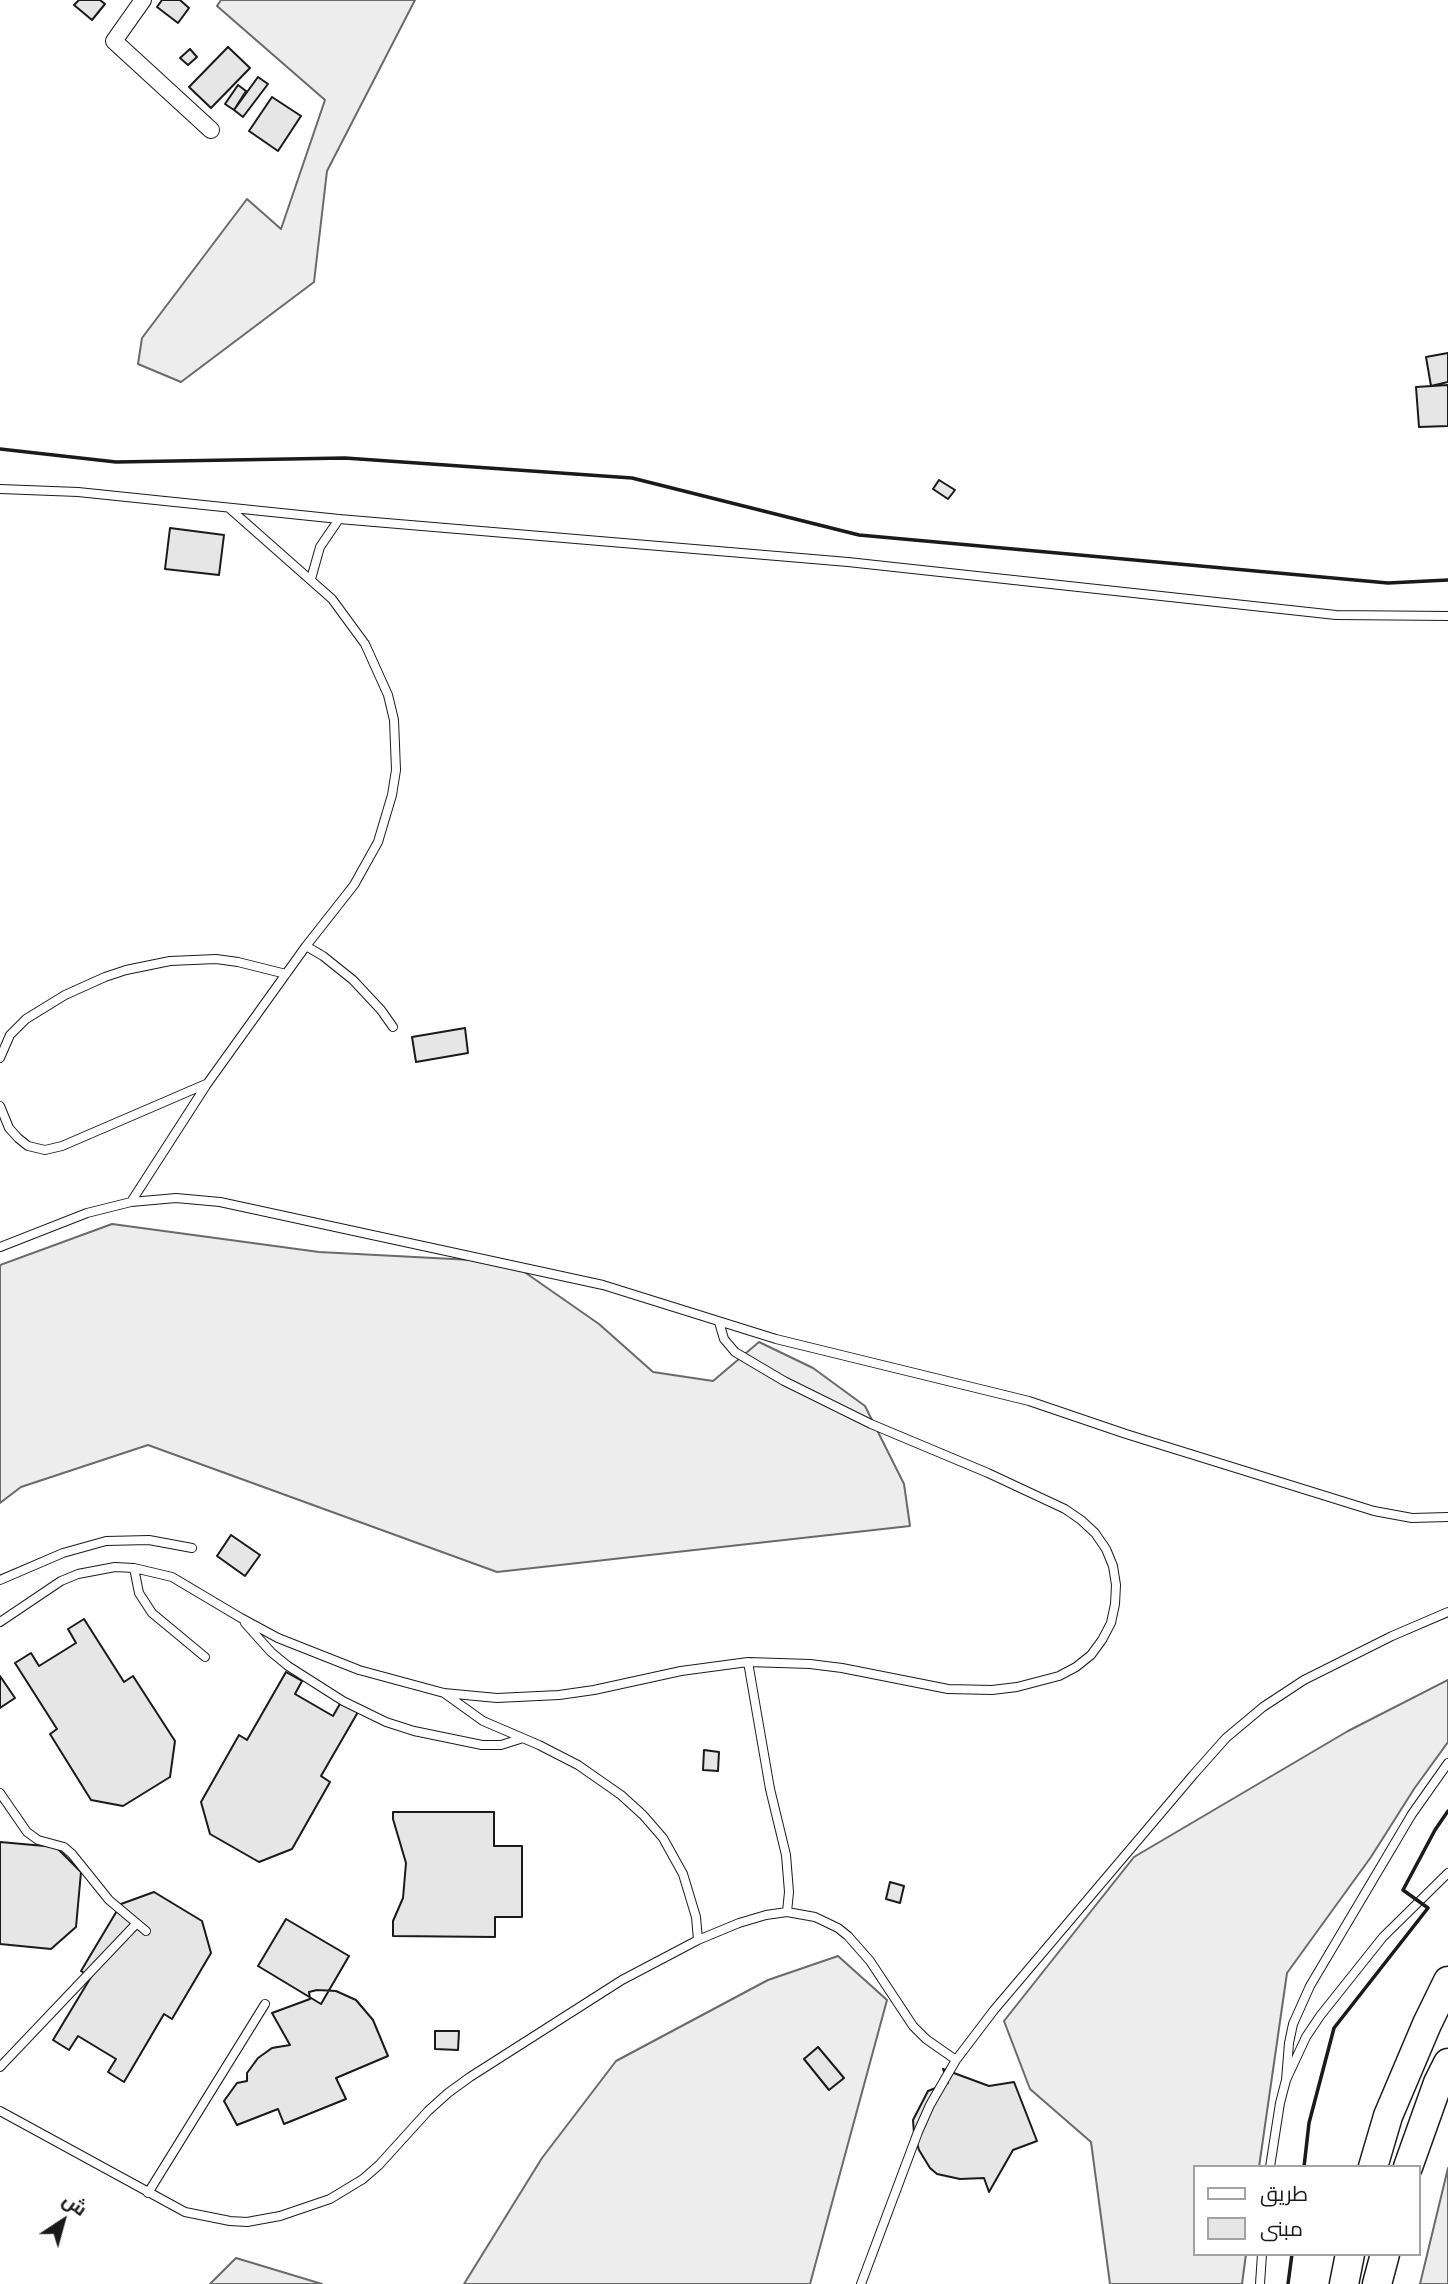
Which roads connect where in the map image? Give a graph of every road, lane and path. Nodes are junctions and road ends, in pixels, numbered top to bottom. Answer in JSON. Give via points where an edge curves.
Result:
{"nodes":[{"id":1,"x":142,"y":0,"type":"edge"},
{"id":2,"x":211,"y":130,"type":"dead end"},
{"id":3,"x":0,"y":489,"type":"edge"},
{"id":4,"x":228,"y":507,"type":"junction"},
{"id":5,"x":339,"y":519,"type":"junction"},
{"id":6,"x":311,"y":579,"type":"junction"},
{"id":7,"x":1448,"y":616,"type":"edge"},
{"id":8,"x":306,"y":946,"type":"junction"},
{"id":9,"x":286,"y":974,"type":"junction"},
{"id":10,"x":393,"y":1027,"type":"dead end"},
{"id":11,"x":0,"y":1058,"type":"edge"},
{"id":12,"x":207,"y":1084,"type":"junction"},
{"id":13,"x":0,"y":1106,"type":"edge"},
{"id":14,"x":131,"y":1202,"type":"junction"},
{"id":15,"x":0,"y":1247,"type":"edge"},
{"id":16,"x":719,"y":1322,"type":"junction"},
{"id":17,"x":1448,"y":1517,"type":"edge"},
{"id":18,"x":192,"y":1548,"type":"dead end"},
{"id":19,"x":134,"y":1567,"type":"junction"},
{"id":20,"x":0,"y":1580,"type":"edge"},
{"id":21,"x":1448,"y":1612,"type":"edge"},
{"id":22,"x":241,"y":1618,"type":"junction"},
{"id":23,"x":0,"y":1622,"type":"edge"},
{"id":24,"x":205,"y":1657,"type":"dead end"},
{"id":25,"x":748,"y":1662,"type":"junction"},
{"id":26,"x":444,"y":1693,"type":"junction"},
{"id":27,"x":520,"y":1739,"type":"junction"},
{"id":28,"x":1448,"y":1763,"type":"edge"},
{"id":29,"x":0,"y":1793,"type":"edge"},
{"id":30,"x":1448,"y":1873,"type":"edge"},
{"id":31,"x":787,"y":1912,"type":"junction"},
{"id":32,"x":136,"y":1924,"type":"junction"},
{"id":33,"x":146,"y":1931,"type":"dead end"},
{"id":34,"x":698,"y":1940,"type":"junction"},
{"id":35,"x":1448,"y":1981,"type":"edge"},
{"id":36,"x":265,"y":2004,"type":"dead end"},
{"id":37,"x":956,"y":2060,"type":"junction"},
{"id":38,"x":1448,"y":2063,"type":"edge"},
{"id":39,"x":0,"y":2067,"type":"edge"},
{"id":40,"x":1286,"y":2080,"type":"junction"},
{"id":41,"x":0,"y":2111,"type":"edge"},
{"id":42,"x":1270,"y":2165,"type":"edge"},
{"id":43,"x":1374,"y":2165,"type":"edge"},
{"id":44,"x":1409,"y":2165,"type":"edge"},
{"id":45,"x":148,"y":2193,"type":"junction"},
{"id":46,"x":1262,"y":2256,"type":"edge"},
{"id":47,"x":1350,"y":2256,"type":"edge"},
{"id":48,"x":1384,"y":2256,"type":"edge"},
{"id":49,"x":861,"y":2284,"type":"edge"},
{"id":50,"x":1259,"y":2284,"type":"edge"},
{"id":51,"x":1344,"y":2284,"type":"edge"},
{"id":52,"x":1377,"y":2284,"type":"edge"}],
"edges":[{"from":1,"to":2,"type":"street","via":[[114,41]]},
{"from":3,"to":4,"type":"lane"},
{"from":4,"to":5,"type":"lane"},
{"from":4,"to":6,"type":"lane"},
{"from":5,"to":6,"type":"lane","via":[[320,547]]},
{"from":5,"to":7,"type":"lane","via":[[848,562],[1336,615]]},
{"from":6,"to":8,"type":"lane","via":[[331,598],[369,652],[388,695],[396,745],[393,795],[379,842],[355,885]]},
{"from":8,"to":9,"type":"lane"},
{"from":8,"to":10,"type":"lane","via":[[353,979]]},
{"from":9,"to":11,"type":"lane","via":[[216,959],[170,961],[126,970],[75,990],[26,1019],[10,1035]]},
{"from":9,"to":12,"type":"lane"},
{"from":12,"to":13,"type":"lane","via":[[45,1150],[18,1138]]},
{"from":12,"to":14,"type":"lane"},
{"from":14,"to":15,"type":"lane","via":[[87,1213]]},
{"from":14,"to":16,"type":"lane","via":[[176,1198],[220,1202],[563,1275]]},
{"from":16,"to":17,"type":"lane","via":[[1029,1401],[1392,1516]]},
{"from":16,"to":25,"type":"lane","via":[[724,1339],[735,1352],[784,1381],[1065,1509],[1095,1533],[1106,1549],[1116,1585],[1111,1623],[1091,1655],[1059,1675],[1017,1687],[948,1689],[842,1668]]},
{"from":18,"to":20,"type":"lane","via":[[149,1540],[106,1541],[63,1553]]},
{"from":19,"to":22,"type":"lane","via":[[172,1577]]},
{"from":19,"to":23,"type":"lane","via":[[78,1574]]},
{"from":19,"to":24,"type":"lane","via":[[139,1593],[152,1613]]},
{"from":21,"to":37,"type":"lane","via":[[1304,1680],[1226,1738]]},
{"from":22,"to":26,"type":"lane","via":[[359,1670]]},
{"from":22,"to":27,"type":"lane","via":[[288,1666],[386,1722],[482,1745]]},
{"from":25,"to":26,"type":"lane","via":[[559,1695],[497,1698]]},
{"from":25,"to":31,"type":"lane","via":[[786,1855]]},
{"from":26,"to":27,"type":"lane","via":[[483,1721]]},
{"from":27,"to":34,"type":"lane","via":[[587,1771],[650,1823],[683,1874]]},
{"from":28,"to":40,"type":"lane","via":[[1412,1814],[1310,1986],[1293,2024]]},
{"from":29,"to":32,"type":"lane","via":[[27,1832],[72,1854],[109,1900]]},
{"from":30,"to":40,"type":"lane","via":[[1359,1966],[1320,2016]]},
{"from":31,"to":34,"type":"lane","via":[[739,1923]]},
{"from":31,"to":37,"type":"lane","via":[[815,1917],[848,1936],[913,2026]]},
{"from":32,"to":33,"type":"lane"},
{"from":32,"to":39,"type":"lane"},
{"from":34,"to":45,"type":"lane","via":[[622,1980],[470,2077],[428,2111],[363,2179],[330,2199],[247,2222],[185,2212]]},
{"from":35,"to":43,"type":"highway","via":[[1388,2116]]},
{"from":36,"to":45,"type":"lane"},
{"from":37,"to":49,"type":"lane","via":[[918,2132]]},
{"from":38,"to":44,"type":"highway"},
{"from":40,"to":42,"type":"lane"},
{"from":41,"to":45,"type":"lane"},
{"from":46,"to":50,"type":"lane"},
{"from":47,"to":51,"type":"highway"},
{"from":48,"to":52,"type":"highway"}]}
